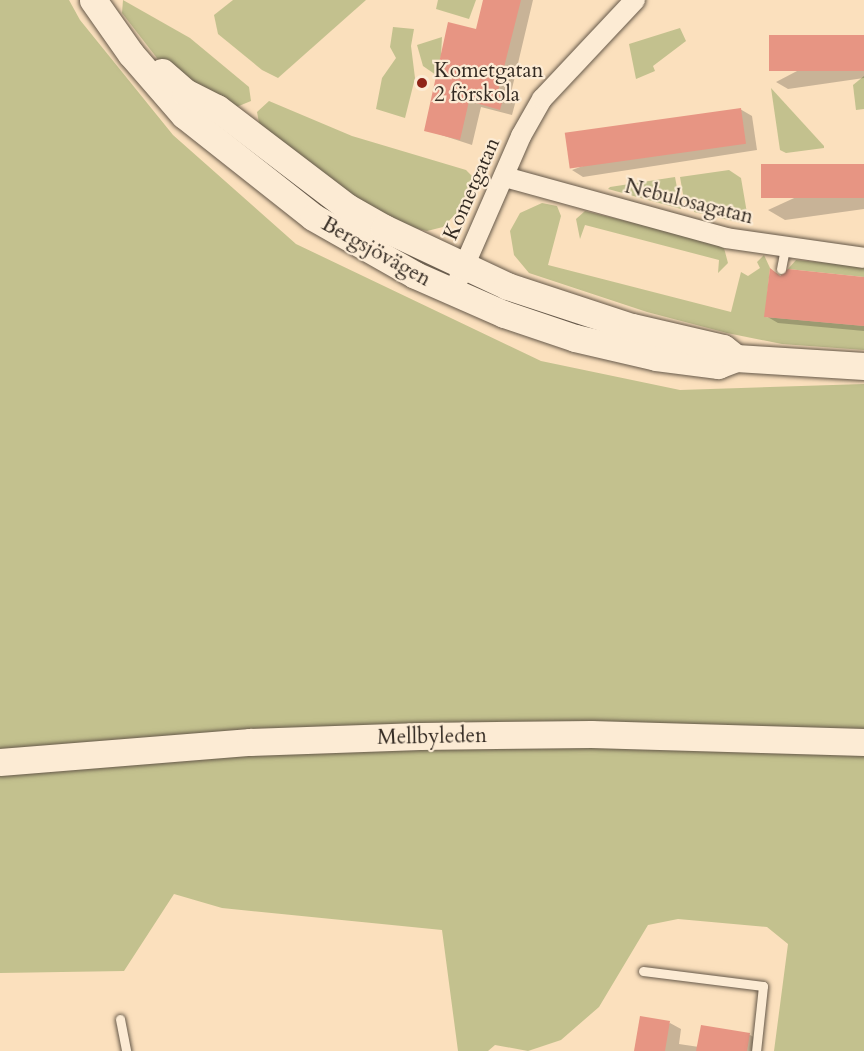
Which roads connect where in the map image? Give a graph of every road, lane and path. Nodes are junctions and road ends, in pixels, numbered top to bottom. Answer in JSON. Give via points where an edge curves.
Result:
{"nodes":[{"id":1,"x":634,"y":0,"type":"edge"},
{"id":2,"x":99,"y":1,"type":"edge"},
{"id":3,"x":505,"y":177,"type":"junction"},
{"id":4,"x":785,"y":248,"type":"junction"},
{"id":5,"x":864,"y":258,"type":"edge"},
{"id":6,"x":464,"y":265,"type":"junction"},
{"id":7,"x":782,"y":269,"type":"dead end"},
{"id":8,"x":454,"y":293,"type":"junction"},
{"id":9,"x":736,"y":358,"type":"junction"},
{"id":10,"x":864,"y":366,"type":"edge"},
{"id":11,"x":864,"y":742,"type":"edge"},
{"id":12,"x":0,"y":762,"type":"edge"},
{"id":13,"x":643,"y":970,"type":"dead end"},
{"id":14,"x":120,"y":1019,"type":"dead end"},
{"id":15,"x":126,"y":1051,"type":"edge"},
{"id":16,"x":756,"y":1051,"type":"edge"}],
"edges":[{"from":1,"to":3,"type":"street","name":"Kometgatan","via":[[542,99]]},
{"from":2,"to":6,"type":"street","name":"Bergsjövägen","via":[[169,81],[217,108],[347,207]]},
{"from":2,"to":8,"type":"street","name":"Bergsjövägen","via":[[169,100],[268,184],[363,248]]},
{"from":3,"to":4,"type":"street","name":"Nebulosagatan","via":[[726,238]]},
{"from":3,"to":6,"type":"street","name":"Kometgatan"},
{"from":4,"to":5,"type":"street","name":"Nebulosagatan"},
{"from":4,"to":7,"type":"lane"},
{"from":6,"to":8,"type":"street","name":"Kometgatan"},
{"from":6,"to":9,"type":"street","name":"Bergsjövägen","via":[[549,301],[632,327],[723,348]]},
{"from":8,"to":9,"type":"street","name":"Bergsjövägen","via":[[575,338],[656,357],[718,365]]},
{"from":9,"to":10,"type":"street","name":"Bergsjövägen"},
{"from":11,"to":12,"type":"street","name":"Mellbyleden","via":[[591,734],[420,736],[250,742]]},
{"from":13,"to":16,"type":"lane","via":[[763,986]]},
{"from":14,"to":15,"type":"lane"}]}
